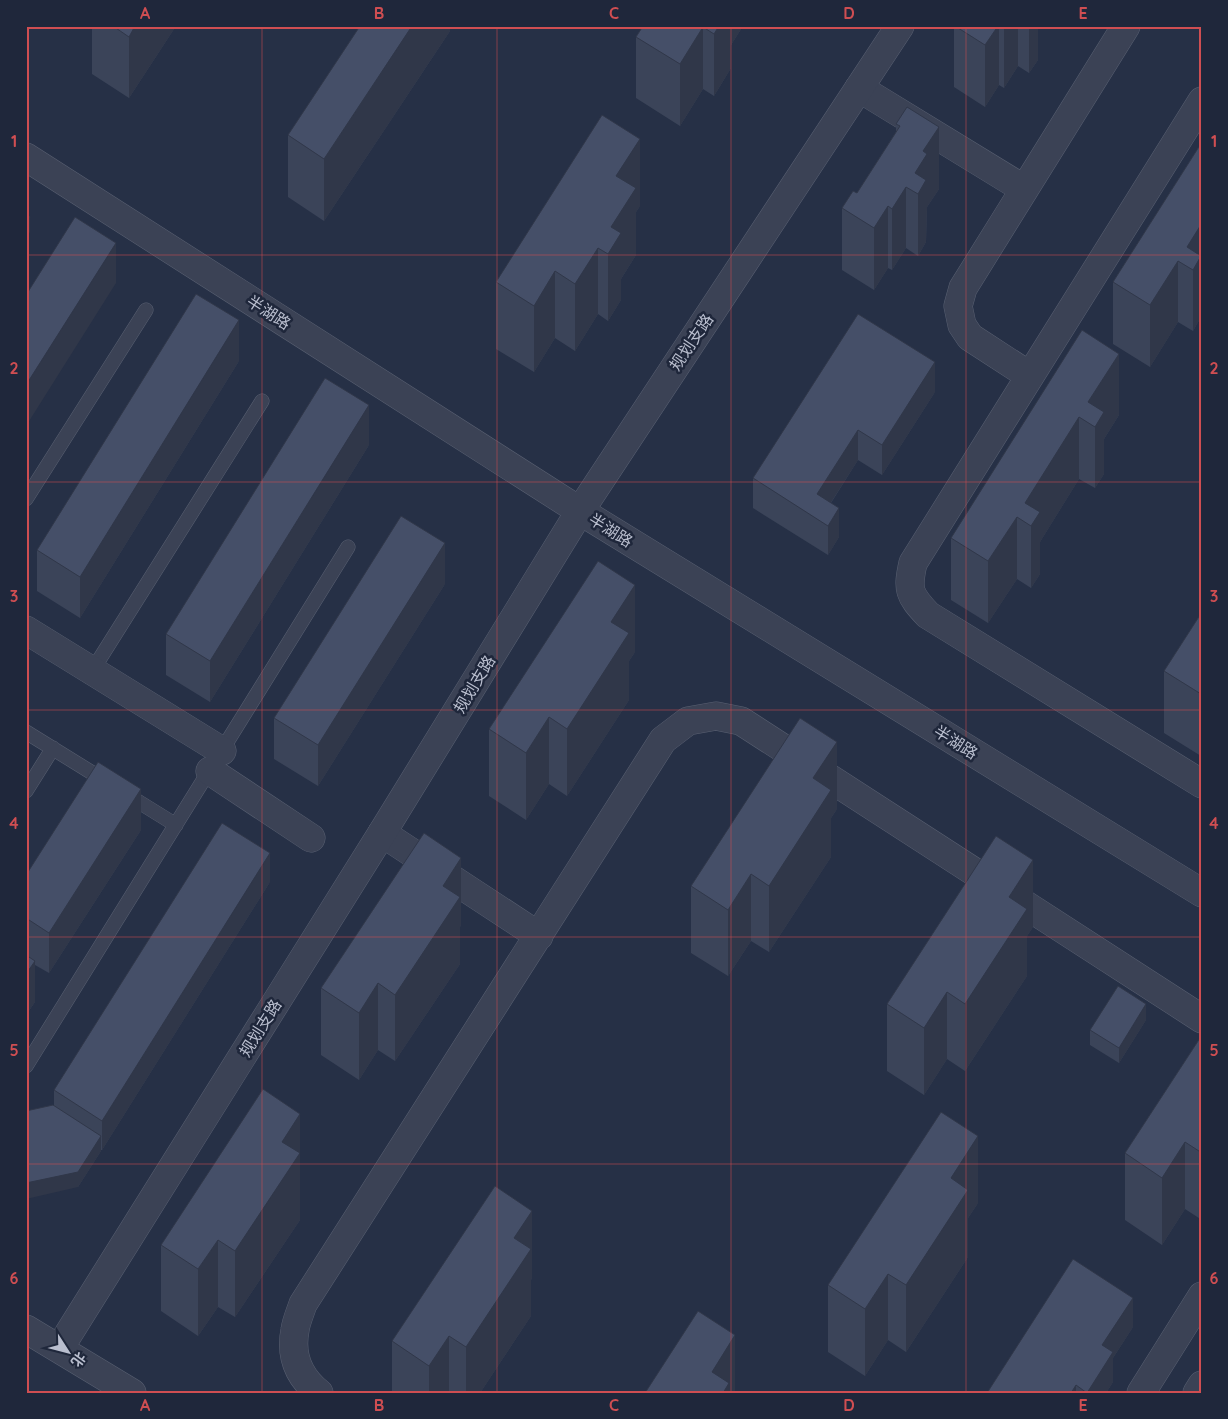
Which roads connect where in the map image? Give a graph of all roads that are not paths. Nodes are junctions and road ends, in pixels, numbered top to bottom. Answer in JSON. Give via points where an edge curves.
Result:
{"nodes":[{"id":1,"x":900,"y":26,"type":"edge"},
{"id":2,"x":1126,"y":26,"type":"edge"},
{"id":3,"x":859,"y":88,"type":"junction"},
{"id":4,"x":1202,"y":101,"type":"edge"},
{"id":5,"x":26,"y":157,"type":"edge"},
{"id":6,"x":1024,"y":189,"type":"junction"},
{"id":7,"x":146,"y":310,"type":"dead end"},
{"id":8,"x":1030,"y":376,"type":"junction"},
{"id":9,"x":262,"y":401,"type":"dead end"},
{"id":10,"x":26,"y":498,"type":"edge"},
{"id":11,"x":580,"y":511,"type":"junction"},
{"id":12,"x":348,"y":547,"type":"dead end"},
{"id":13,"x":26,"y":630,"type":"edge"},
{"id":14,"x":92,"y":671,"type":"junction"},
{"id":15,"x":26,"y":732,"type":"edge"},
{"id":16,"x":52,"y":748,"type":"junction"},
{"id":17,"x":216,"y":761,"type":"junction"},
{"id":18,"x":1202,"y":784,"type":"edge"},
{"id":19,"x":26,"y":791,"type":"edge"},
{"id":20,"x":176,"y":825,"type":"junction"},
{"id":21,"x":382,"y":833,"type":"junction"},
{"id":22,"x":311,"y":838,"type":"dead end"},
{"id":23,"x":1202,"y":893,"type":"edge"},
{"id":24,"x":539,"y":936,"type":"junction"},
{"id":25,"x":1202,"y":1019,"type":"edge"},
{"id":26,"x":26,"y":1066,"type":"edge"},
{"id":27,"x":1202,"y":1296,"type":"edge"},
{"id":28,"x":26,"y":1329,"type":"edge"},
{"id":29,"x":59,"y":1349,"type":"junction"},
{"id":30,"x":1202,"y":1385,"type":"edge"},
{"id":31,"x":132,"y":1393,"type":"edge"},
{"id":32,"x":319,"y":1393,"type":"edge"},
{"id":33,"x":1141,"y":1393,"type":"edge"},
{"id":34,"x":1197,"y":1393,"type":"edge"}],
"edges":[{"from":1,"to":3,"type":"street","name":"规划支路"},
{"from":2,"to":6,"type":"street"},
{"from":3,"to":6,"type":"street"},
{"from":3,"to":11,"type":"street","name":"规划支路"},
{"from":4,"to":8,"type":"street"},
{"from":5,"to":11,"type":"street","name":"半湖路"},
{"from":6,"to":8,"type":"street","via":[[963,288],[958,306],[962,324],[970,337]]},
{"from":7,"to":10,"type":"lane"},
{"from":8,"to":18,"type":"street","via":[[913,563],[909,583],[915,601],[928,614]]},
{"from":9,"to":14,"type":"lane"},
{"from":11,"to":21,"type":"street","name":"规划支路"},
{"from":11,"to":23,"type":"street","name":"半湖路"},
{"from":12,"to":17,"type":"lane"},
{"from":13,"to":14,"type":"street"},
{"from":14,"to":17,"type":"street"},
{"from":15,"to":16,"type":"lane"},
{"from":16,"to":19,"type":"lane"},
{"from":16,"to":20,"type":"lane"},
{"from":17,"to":20,"type":"lane"},
{"from":17,"to":22,"type":"street"},
{"from":20,"to":26,"type":"lane"},
{"from":21,"to":24,"type":"street"},
{"from":21,"to":29,"type":"street","name":"规划支路"},
{"from":24,"to":25,"type":"street","via":[[663,740],[688,721],[716,716],[741,721]]},
{"from":24,"to":32,"type":"street","via":[[303,1304],[294,1331],[294,1353],[301,1374]]},
{"from":27,"to":33,"type":"street"},
{"from":28,"to":29,"type":"street"},
{"from":29,"to":31,"type":"street"},
{"from":30,"to":34,"type":"street"}]}
